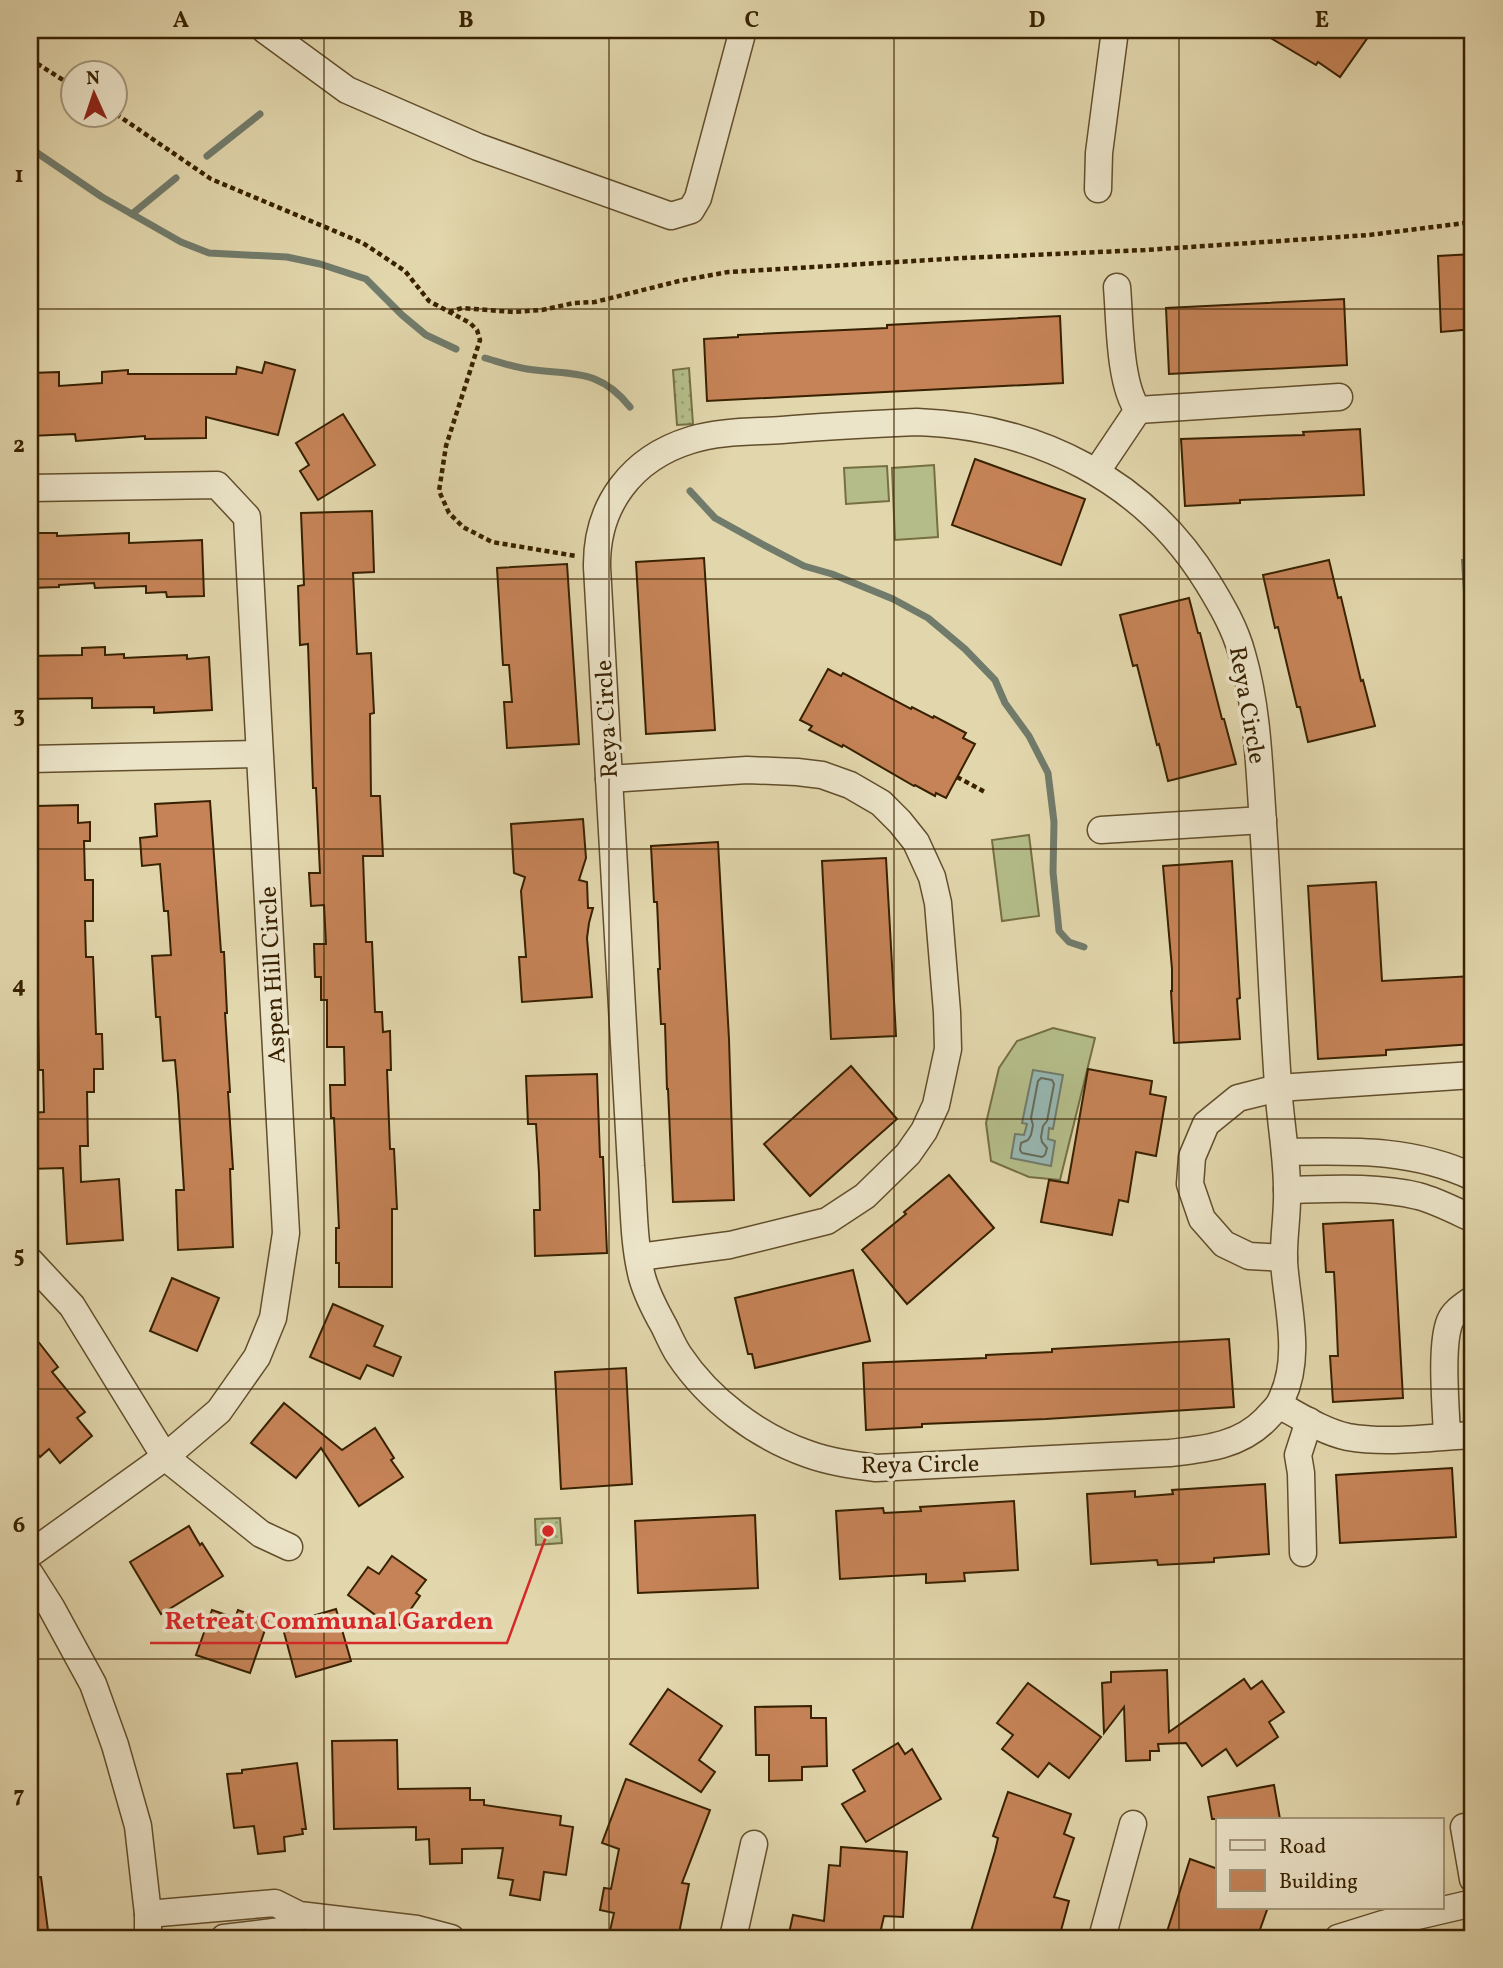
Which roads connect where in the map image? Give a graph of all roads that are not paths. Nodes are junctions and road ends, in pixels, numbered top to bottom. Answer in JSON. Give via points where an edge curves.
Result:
{"nodes":[{"id":1,"x":743,"y":30,"type":"edge"},
{"id":2,"x":1115,"y":30,"type":"edge"},
{"id":3,"x":271,"y":31,"type":"edge"},
{"id":4,"x":1097,"y":190,"type":"dead end"},
{"id":5,"x":1117,"y":288,"type":"dead end"},
{"id":6,"x":1339,"y":397,"type":"dead end"},
{"id":7,"x":1138,"y":410,"type":"junction"},
{"id":8,"x":1097,"y":471,"type":"junction"},
{"id":9,"x":30,"y":488,"type":"edge"},
{"id":10,"x":259,"y":754,"type":"junction"},
{"id":11,"x":30,"y":759,"type":"edge"},
{"id":12,"x":609,"y":779,"type":"junction"},
{"id":13,"x":1263,"y":820,"type":"junction"},
{"id":14,"x":1101,"y":830,"type":"dead end"},
{"id":15,"x":1473,"y":1075,"type":"edge"},
{"id":16,"x":1278,"y":1088,"type":"junction"},
{"id":17,"x":1284,"y":1153,"type":"junction"},
{"id":18,"x":1473,"y":1177,"type":"edge"},
{"id":19,"x":1287,"y":1190,"type":"junction"},
{"id":20,"x":1473,"y":1219,"type":"edge"},
{"id":21,"x":639,"y":1257,"type":"junction"},
{"id":22,"x":1284,"y":1258,"type":"junction"},
{"id":23,"x":30,"y":1261,"type":"edge"},
{"id":24,"x":1473,"y":1299,"type":"edge"},
{"id":25,"x":1279,"y":1405,"type":"junction"},
{"id":26,"x":1309,"y":1421,"type":"junction"},
{"id":27,"x":1473,"y":1435,"type":"edge"},
{"id":28,"x":1447,"y":1436,"type":"junction"},
{"id":29,"x":165,"y":1457,"type":"junction"},
{"id":30,"x":289,"y":1547,"type":"dead end"},
{"id":31,"x":30,"y":1553,"type":"edge"},
{"id":32,"x":1303,"y":1553,"type":"dead end"},
{"id":33,"x":30,"y":1574,"type":"edge"},
{"id":34,"x":1133,"y":1824,"type":"dead end"},
{"id":35,"x":1464,"y":1827,"type":"dead end"},
{"id":36,"x":754,"y":1843,"type":"dead end"},
{"id":37,"x":1473,"y":1878,"type":"edge"},
{"id":38,"x":1473,"y":1903,"type":"edge"},
{"id":39,"x":299,"y":1915,"type":"junction"},
{"id":40,"x":148,"y":1926,"type":"edge"},
{"id":41,"x":375,"y":1931,"type":"edge"},
{"id":42,"x":224,"y":1938,"type":"edge"},
{"id":43,"x":452,"y":1938,"type":"edge"},
{"id":44,"x":733,"y":1938,"type":"edge"},
{"id":45,"x":1102,"y":1938,"type":"edge"},
{"id":46,"x":1338,"y":1938,"type":"edge"}],
"edges":[{"from":1,"to":3,"type":"street","via":[[698,198],[691,210],[671,216],[478,147],[347,90]]},
{"from":2,"to":4,"type":"street"},
{"from":5,"to":7,"type":"street","via":[[1126,383]]},
{"from":6,"to":7,"type":"street"},
{"from":7,"to":8,"type":"street"},
{"from":8,"to":12,"type":"street","name":"Reya Circle","via":[[1043,446],[952,423],[825,426],[693,439],[650,458],[626,479],[609,509],[596,555]]},
{"from":8,"to":13,"type":"street","name":"Reya Circle","via":[[1172,533],[1229,618],[1242,653],[1257,726]]},
{"from":9,"to":10,"type":"street","name":"Aspen Hill Circle","via":[[217,485],[247,517]]},
{"from":10,"to":11,"type":"street"},
{"from":10,"to":29,"type":"street","name":"Aspen Hill Circle","via":[[286,1233],[273,1318],[257,1357],[219,1411]]},
{"from":12,"to":21,"type":"street","name":"Reya Circle"},
{"from":12,"to":21,"type":"street","via":[[747,770],[797,772],[850,785],[881,803],[916,842],[932,877],[947,1012],[948,1049],[936,1105],[908,1154],[865,1196],[827,1221],[730,1245]]},
{"from":13,"to":14,"type":"street"},
{"from":13,"to":16,"type":"street","name":"Reya Circle"},
{"from":15,"to":16,"type":"street"},
{"from":16,"to":17,"type":"street","name":"Reya Circle"},
{"from":16,"to":22,"type":"street","via":[[1238,1098],[1206,1124],[1192,1157],[1190,1184],[1202,1219],[1224,1244],[1250,1256]]},
{"from":17,"to":18,"type":"street","via":[[1386,1153],[1430,1160]]},
{"from":17,"to":19,"type":"street","name":"Reya Circle"},
{"from":19,"to":20,"type":"street","via":[[1388,1191],[1420,1197]]},
{"from":19,"to":22,"type":"street","name":"Reya Circle"},
{"from":21,"to":25,"type":"street","name":"Reya Circle","via":[[654,1308],[678,1353],[706,1388],[743,1420],[779,1440],[849,1465],[876,1468],[1027,1461],[1214,1448],[1239,1439]]},
{"from":22,"to":25,"type":"street","name":"Reya Circle","via":[[1292,1338],[1289,1381]]},
{"from":23,"to":29,"type":"street","via":[[72,1306]]},
{"from":24,"to":28,"type":"street","via":[[1450,1319],[1445,1339]]},
{"from":25,"to":26,"type":"street"},
{"from":26,"to":28,"type":"street","via":[[1347,1436]]},
{"from":26,"to":32,"type":"street","via":[[1298,1455]]},
{"from":27,"to":28,"type":"street"},
{"from":29,"to":30,"type":"street","via":[[261,1534]]},
{"from":29,"to":31,"type":"street","name":"Aspen Hill Circle"},
{"from":33,"to":40,"type":"street","via":[[93,1684],[115,1745],[138,1826]]},
{"from":34,"to":45,"type":"street"},
{"from":35,"to":37,"type":"street"},
{"from":36,"to":44,"type":"street"},
{"from":38,"to":46,"type":"street"},
{"from":39,"to":40,"type":"street","via":[[275,1903]]},
{"from":39,"to":41,"type":"street"},
{"from":39,"to":42,"type":"street","via":[[281,1931]]},
{"from":41,"to":43,"type":"street","via":[[417,1929]]}]}
